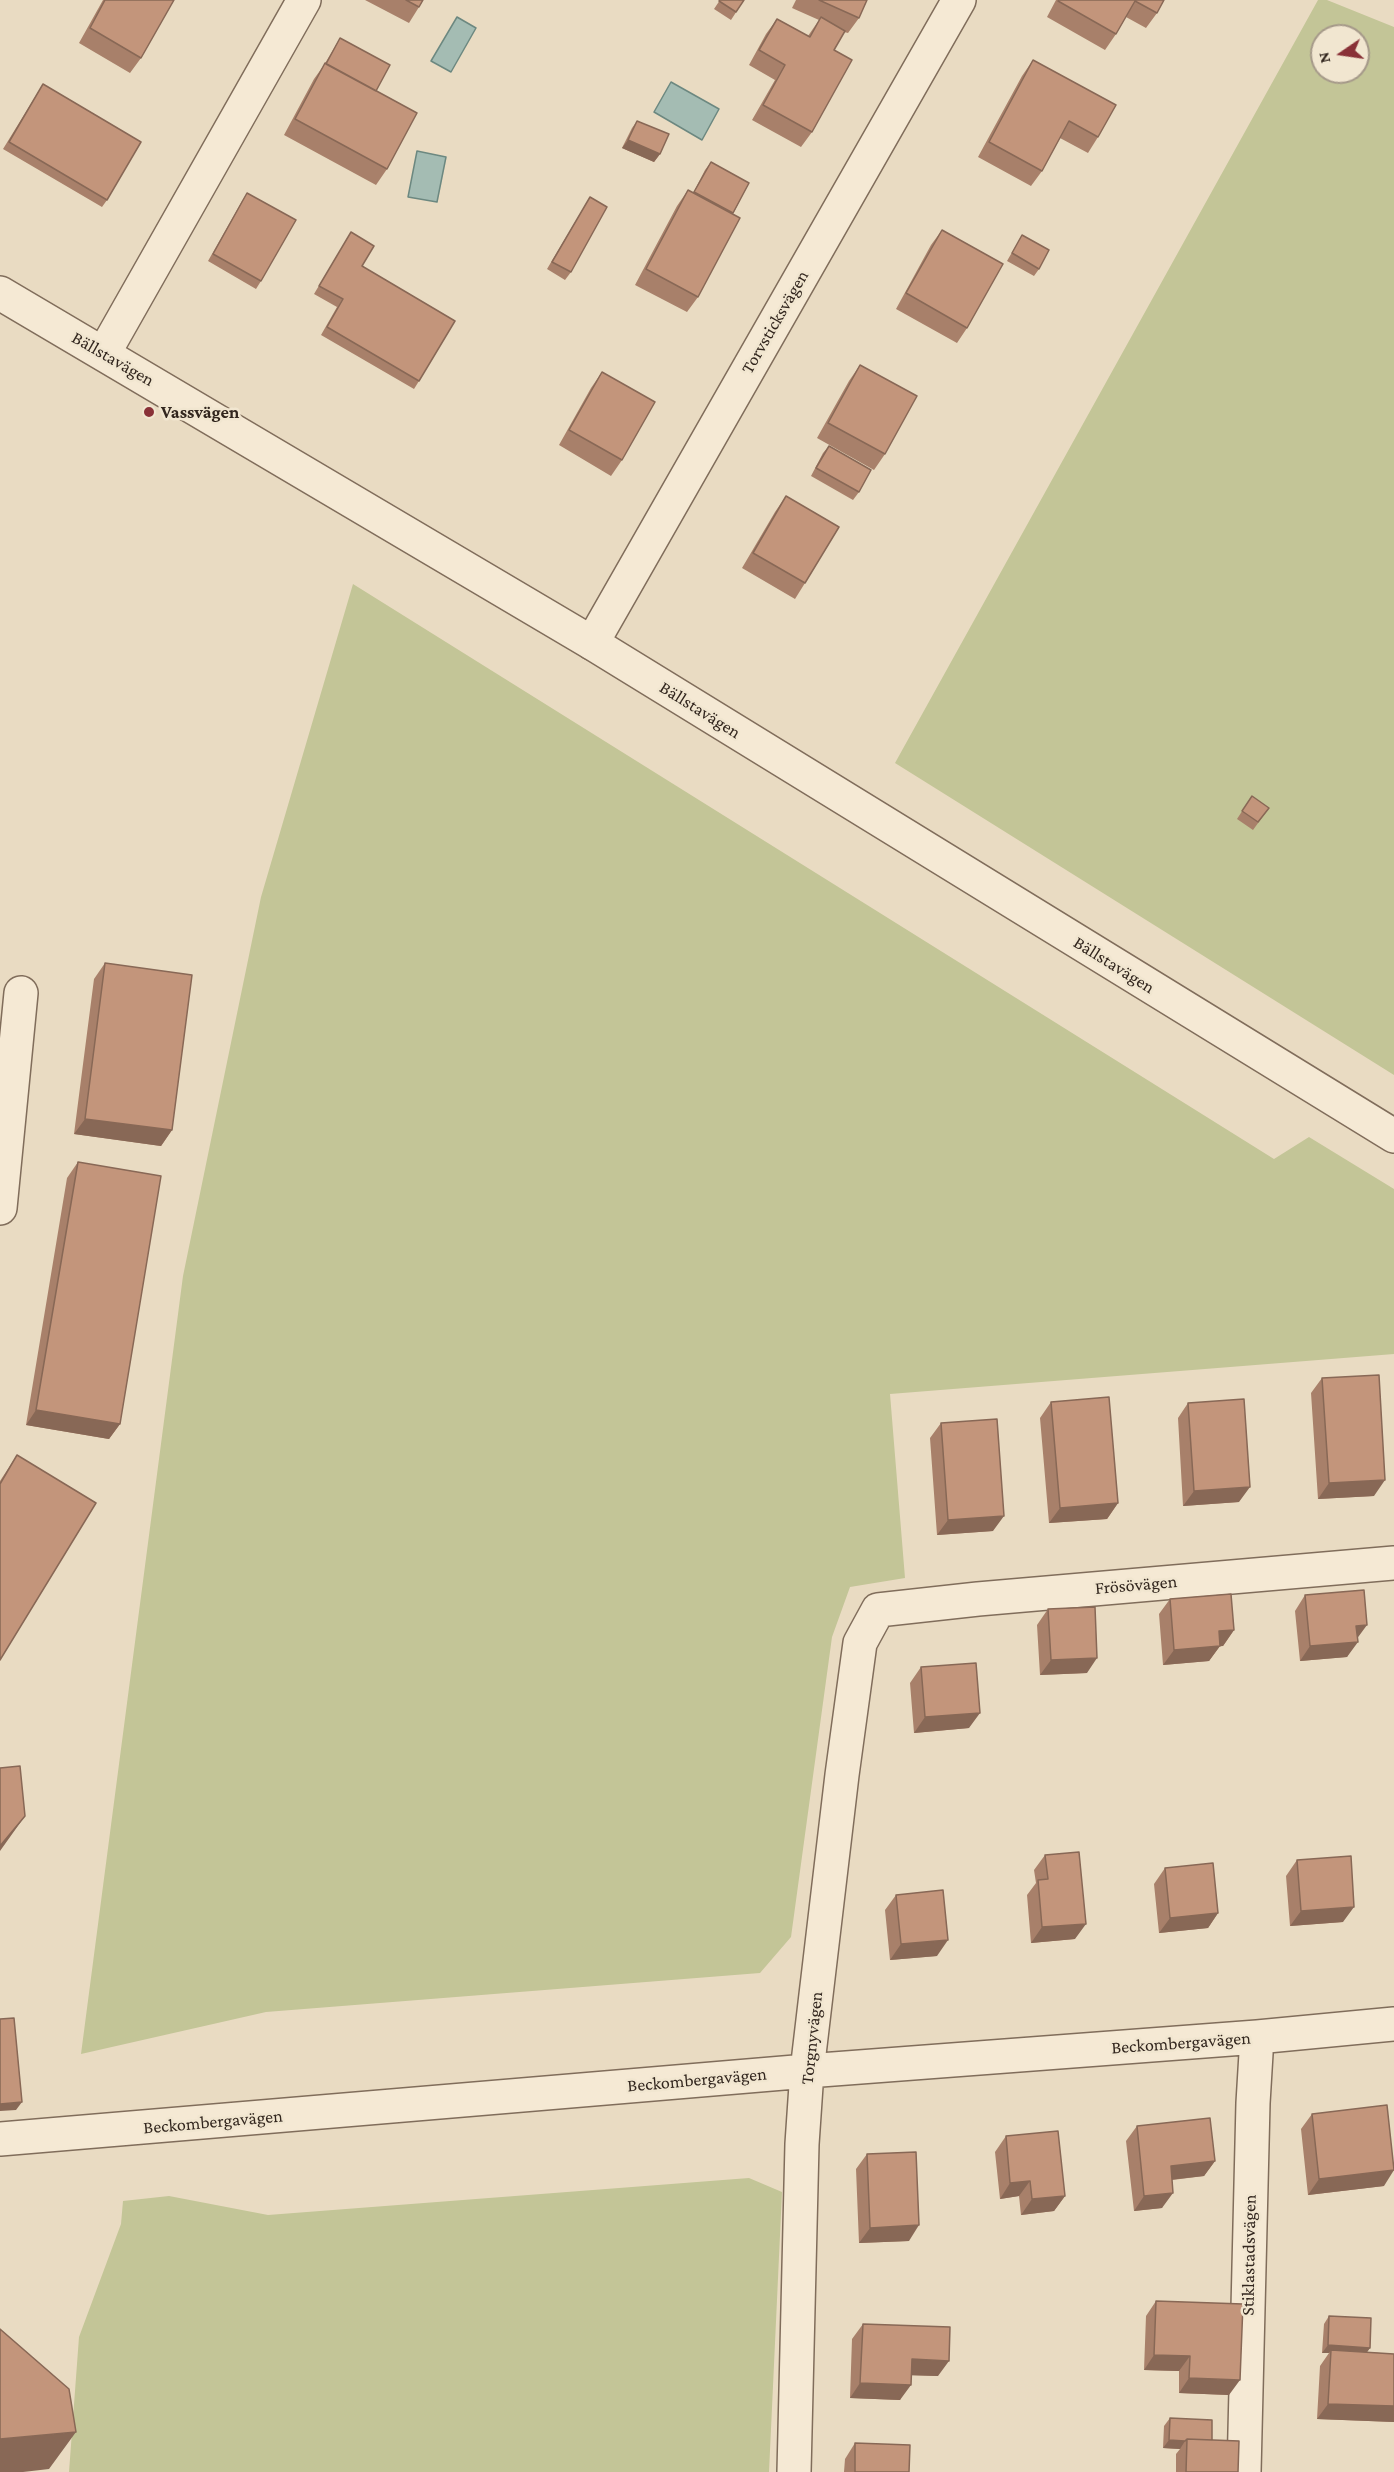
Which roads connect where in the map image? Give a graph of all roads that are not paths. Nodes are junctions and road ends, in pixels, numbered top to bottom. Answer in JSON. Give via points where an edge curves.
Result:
{"nodes":[{"id":1,"x":304,"y":0,"type":"edge"},
{"id":2,"x":959,"y":0,"type":"edge"},
{"id":3,"x":0,"y":293,"type":"edge"},
{"id":4,"x":104,"y":353,"type":"junction"},
{"id":5,"x":592,"y":643,"type":"junction"},
{"id":6,"x":21,"y":993,"type":"dead end"},
{"id":7,"x":1394,"y":1136,"type":"edge"},
{"id":8,"x":0,"y":1208,"type":"edge"},
{"id":9,"x":1394,"y":1563,"type":"edge"},
{"id":10,"x":878,"y":1610,"type":"joint"},
{"id":11,"x":1394,"y":2024,"type":"edge"},
{"id":12,"x":1257,"y":2037,"type":"junction"},
{"id":13,"x":807,"y":2071,"type":"junction"},
{"id":14,"x":0,"y":2139,"type":"edge"},
{"id":15,"x":794,"y":2472,"type":"edge"},
{"id":16,"x":1244,"y":2472,"type":"edge"}],
"edges":[{"from":1,"to":4,"type":"street"},
{"from":2,"to":5,"type":"street","name":"Torvsticksvägen"},
{"from":3,"to":4,"type":"street","name":"Bällstavägen"},
{"from":4,"to":5,"type":"street","name":"Bällstavägen"},
{"from":5,"to":7,"type":"street","name":"Bällstavägen"},
{"from":6,"to":8,"type":"street"},
{"from":9,"to":10,"type":"street","name":"Frösövägen"},
{"from":10,"to":13,"type":"street","name":"Torgnyvägen","via":[[860,1643]]},
{"from":11,"to":12,"type":"street","name":"Beckombergavägen"},
{"from":12,"to":13,"type":"street","name":"Beckombergavägen"},
{"from":12,"to":16,"type":"street","name":"Stiklastadsvägen"},
{"from":13,"to":14,"type":"street","name":"Beckombergavägen"},
{"from":13,"to":15,"type":"street","name":"Torgnyvägen"}]}
